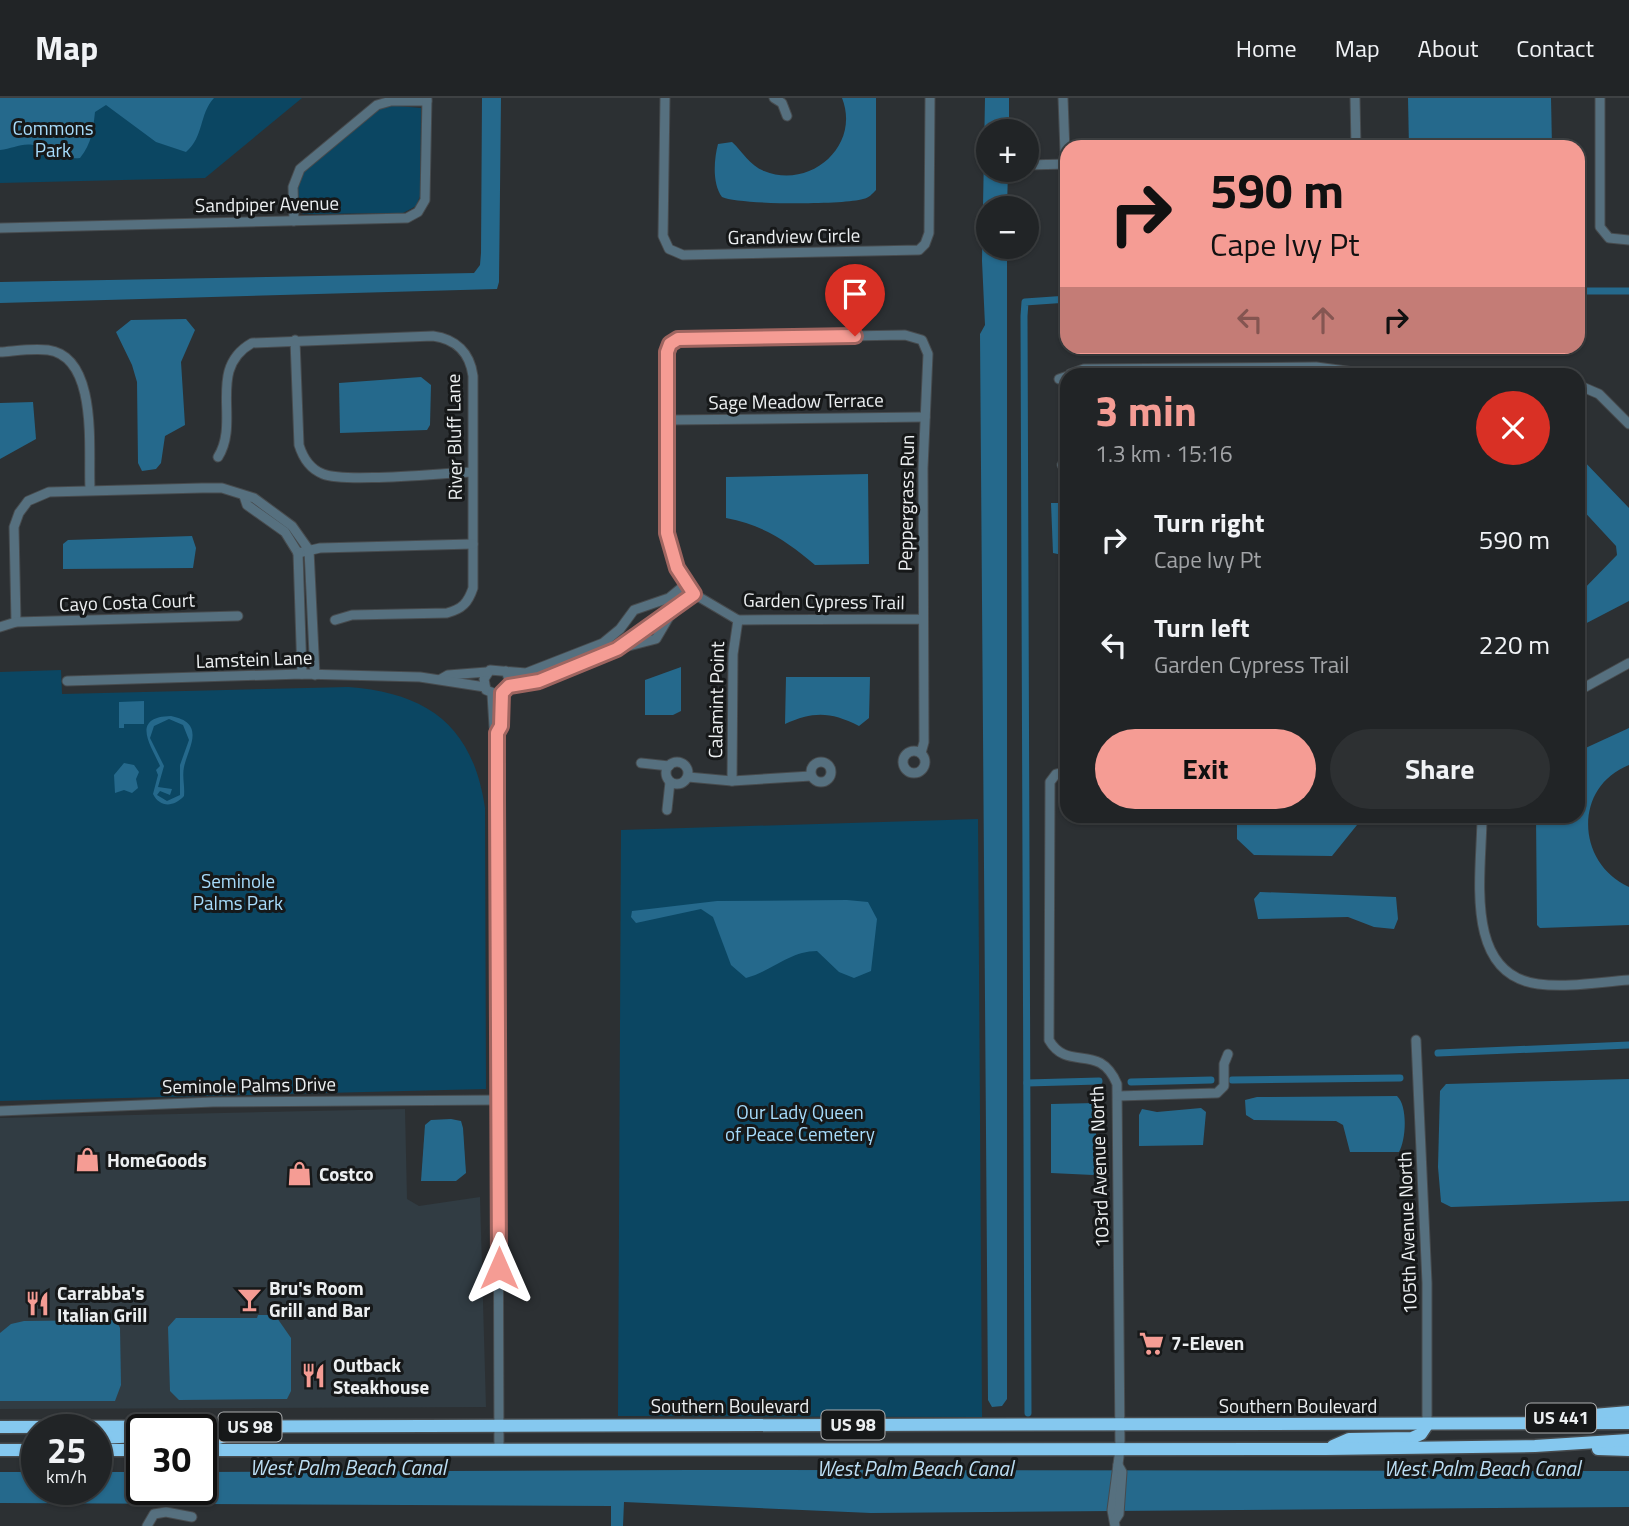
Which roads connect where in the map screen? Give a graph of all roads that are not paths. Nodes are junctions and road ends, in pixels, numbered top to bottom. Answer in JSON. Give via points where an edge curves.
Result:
{"nodes":[{"id":1,"x":665,"y":98,"type":"edge"},
{"id":2,"x":774,"y":98,"type":"edge"},
{"id":3,"x":930,"y":98,"type":"edge"},
{"id":4,"x":1063,"y":98,"type":"edge"},
{"id":5,"x":1355,"y":98,"type":"edge"},
{"id":6,"x":1600,"y":98,"type":"edge"},
{"id":7,"x":427,"y":99,"type":"edge"},
{"id":8,"x":787,"y":116,"type":"dead end"},
{"id":9,"x":1065,"y":140,"type":"edge"},
{"id":10,"x":1356,"y":140,"type":"edge"},
{"id":11,"x":1060,"y":164,"type":"edge"},
{"id":12,"x":1039,"y":165,"type":"edge"},
{"id":13,"x":294,"y":221,"type":"junction"},
{"id":14,"x":0,"y":228,"type":"edge"},
{"id":15,"x":1629,"y":240,"type":"edge"},
{"id":16,"x":295,"y":340,"type":"junction"},
{"id":17,"x":670,"y":344,"type":"joint"},
{"id":18,"x":0,"y":352,"type":"edge"},
{"id":19,"x":1304,"y":368,"type":"edge"},
{"id":20,"x":1324,"y":368,"type":"edge"},
{"id":21,"x":1585,"y":388,"type":"edge"},
{"id":22,"x":925,"y":417,"type":"junction"},
{"id":23,"x":668,"y":420,"type":"junction"},
{"id":24,"x":1629,"y":424,"type":"edge"},
{"id":25,"x":218,"y":457,"type":"dead end"},
{"id":26,"x":472,"y":472,"type":"junction"},
{"id":27,"x":90,"y":488,"type":"junction"},
{"id":28,"x":280,"y":523,"type":"junction"},
{"id":29,"x":473,"y":544,"type":"junction"},
{"id":30,"x":309,"y":550,"type":"junction"},
{"id":31,"x":298,"y":552,"type":"junction"},
{"id":32,"x":299,"y":579,"type":"junction"},
{"id":33,"x":310,"y":579,"type":"junction"},
{"id":34,"x":686,"y":584,"type":"junction"},
{"id":35,"x":694,"y":594,"type":"junction"},
{"id":36,"x":312,"y":602,"type":"junction"},
{"id":37,"x":300,"y":603,"type":"junction"},
{"id":38,"x":650,"y":604,"type":"junction"},
{"id":39,"x":678,"y":607,"type":"junction"},
{"id":40,"x":238,"y":616,"type":"dead end"},
{"id":41,"x":335,"y":620,"type":"dead end"},
{"id":42,"x":738,"y":620,"type":"junction"},
{"id":43,"x":923,"y":620,"type":"junction"},
{"id":44,"x":657,"y":621,"type":"junction"},
{"id":45,"x":16,"y":622,"type":"junction"},
{"id":46,"x":0,"y":627,"type":"edge"},
{"id":47,"x":661,"y":633,"type":"junction"},
{"id":48,"x":617,"y":649,"type":"junction"},
{"id":49,"x":1629,"y":663,"type":"edge"},
{"id":50,"x":506,"y":671,"type":"junction"},
{"id":51,"x":487,"y":672,"type":"junction"},
{"id":52,"x":302,"y":674,"type":"junction"},
{"id":53,"x":315,"y":675,"type":"junction"},
{"id":54,"x":441,"y":679,"type":"junction"},
{"id":55,"x":67,"y":681,"type":"dead end"},
{"id":56,"x":1585,"y":687,"type":"edge"},
{"id":57,"x":497,"y":690,"type":"junction"},
{"id":58,"x":921,"y":753,"type":"dead end"},
{"id":59,"x":641,"y":762,"type":"dead end"},
{"id":60,"x":669,"y":766,"type":"junction"},
{"id":61,"x":1060,"y":773,"type":"edge"},
{"id":62,"x":688,"y":776,"type":"junction"},
{"id":63,"x":811,"y":776,"type":"dead end"},
{"id":64,"x":732,"y":781,"type":"junction"},
{"id":65,"x":670,"y":782,"type":"junction"},
{"id":66,"x":667,"y":810,"type":"dead end"},
{"id":67,"x":1482,"y":823,"type":"edge"},
{"id":68,"x":1629,"y":980,"type":"edge"},
{"id":69,"x":1416,"y":1040,"type":"dead end"},
{"id":70,"x":1228,"y":1054,"type":"dead end"},
{"id":71,"x":1118,"y":1096,"type":"junction"},
{"id":72,"x":499,"y":1100,"type":"junction"},
{"id":73,"x":0,"y":1111,"type":"edge"},
{"id":74,"x":1629,"y":1412,"type":"edge"},
{"id":75,"x":1629,"y":1423,"type":"edge"},
{"id":76,"x":1492,"y":1424,"type":"junction"},
{"id":77,"x":1120,"y":1425,"type":"junction"},
{"id":78,"x":1427,"y":1425,"type":"junction"},
{"id":79,"x":499,"y":1426,"type":"junction"},
{"id":80,"x":0,"y":1427,"type":"edge"},
{"id":81,"x":261,"y":1427,"type":"junction"},
{"id":82,"x":217,"y":1429,"type":"edge"},
{"id":83,"x":126,"y":1430,"type":"edge"},
{"id":84,"x":217,"y":1438,"type":"edge"},
{"id":85,"x":1629,"y":1440,"type":"edge"},
{"id":86,"x":1535,"y":1446,"type":"junction"},
{"id":87,"x":1120,"y":1449,"type":"junction"},
{"id":88,"x":1326,"y":1449,"type":"junction"},
{"id":89,"x":0,"y":1450,"type":"edge"},
{"id":90,"x":21,"y":1450,"type":"edge"},
{"id":91,"x":217,"y":1450,"type":"edge"},
{"id":92,"x":499,"y":1450,"type":"junction"},
{"id":93,"x":1629,"y":1450,"type":"edge"},
{"id":94,"x":192,"y":1517,"type":"dead end"},
{"id":95,"x":1115,"y":1523,"type":"edge"},
{"id":96,"x":147,"y":1526,"type":"edge"}],
"edges":[{"from":1,"to":3,"type":"street","name":"Grandview Circle","via":[[663,236],[669,249],[683,255],[919,250],[929,233]]},
{"from":2,"to":8,"type":"street","via":[[782,103]]},
{"from":4,"to":9,"type":"street"},
{"from":5,"to":10,"type":"street"},
{"from":6,"to":15,"type":"street","via":[[1600,223],[1605,235]]},
{"from":7,"to":13,"type":"street","via":[[377,105],[303,166],[293,187]]},
{"from":7,"to":13,"type":"street","name":"Sandpiper Avenue","via":[[426,195],[418,212],[402,218]]},
{"from":11,"to":12,"type":"street"},
{"from":13,"to":14,"type":"street","name":"Sandpiper Avenue"},
{"from":16,"to":25,"type":"street","name":"River Bluff Lane","via":[[259,341],[233,359],[226,382],[225,445]]},
{"from":16,"to":26,"type":"street","via":[[299,445],[316,470],[339,477]]},
{"from":16,"to":26,"type":"street","name":"River Bluff Lane","via":[[433,336],[455,343],[472,368]]},
{"from":17,"to":22,"type":"street","name":"Peppergrass Run","via":[[678,339],[892,335],[922,340],[928,354]]},
{"from":17,"to":23,"type":"street","name":"Garden Cypress Trail"},
{"from":18,"to":27,"type":"street","via":[[48,350],[75,366],[86,394]]},
{"from":19,"to":20,"type":"street"},
{"from":21,"to":24,"type":"street","via":[[1599,394]]},
{"from":22,"to":23,"type":"street","name":"Sage Meadow Terrace"},
{"from":22,"to":43,"type":"street","name":"Peppergrass Run"},
{"from":23,"to":34,"type":"street","name":"Garden Cypress Trail","via":[[667,533]]},
{"from":26,"to":29,"type":"street","name":"River Bluff Lane"},
{"from":27,"to":28,"type":"street","via":[[222,488],[254,498]]},
{"from":27,"to":45,"type":"street","via":[[42,493],[19,513],[13,534]]},
{"from":28,"to":30,"type":"street","via":[[292,526]]},
{"from":28,"to":31,"type":"street"},
{"from":29,"to":30,"type":"street"},
{"from":29,"to":41,"type":"street","name":"River Bluff Lane","via":[[472,588],[459,610],[352,615]]},
{"from":30,"to":31,"type":"street"},
{"from":30,"to":33,"type":"street"},
{"from":31,"to":32,"type":"street"},
{"from":32,"to":33,"type":"street"},
{"from":32,"to":37,"type":"street"},
{"from":33,"to":36,"type":"street"},
{"from":34,"to":35,"type":"street","name":"Garden Cypress Trail"},
{"from":34,"to":38,"type":"street","name":"Lamstein Lane","via":[[669,598]]},
{"from":35,"to":39,"type":"street"},
{"from":35,"to":42,"type":"street","name":"Garden Cypress Trail"},
{"from":36,"to":37,"type":"street"},
{"from":36,"to":53,"type":"street"},
{"from":37,"to":52,"type":"street"},
{"from":38,"to":44,"type":"street"},
{"from":38,"to":50,"type":"street","name":"Lamstein Lane","via":[[634,610],[603,643],[526,673]]},
{"from":39,"to":44,"type":"street"},
{"from":39,"to":47,"type":"street"},
{"from":40,"to":45,"type":"street","name":"Cayo Costa Court"},
{"from":42,"to":43,"type":"street","name":"Garden Cypress Trail"},
{"from":42,"to":64,"type":"street","name":"Calamint Point","via":[[733,654]]},
{"from":43,"to":58,"type":"street","name":"Peppergrass Run"},
{"from":44,"to":47,"type":"street"},
{"from":44,"to":48,"type":"street"},
{"from":45,"to":46,"type":"street","name":"Cayo Costa Court"},
{"from":47,"to":48,"type":"street","via":[[646,644]]},
{"from":48,"to":57,"type":"street","via":[[539,681]]},
{"from":49,"to":56,"type":"street"},
{"from":50,"to":51,"type":"street","name":"Lamstein Lane"},
{"from":50,"to":57,"type":"street"},
{"from":51,"to":54,"type":"street","name":"Lamstein Lane"},
{"from":51,"to":57,"type":"street"},
{"from":52,"to":53,"type":"street","name":"Lamstein Lane"},
{"from":52,"to":55,"type":"street","name":"Lamstein Lane"},
{"from":53,"to":54,"type":"street","name":"Lamstein Lane"},
{"from":54,"to":57,"type":"street","name":"Lamstein Lane"},
{"from":57,"to":72,"type":"street","via":[[501,726],[497,733]]},
{"from":59,"to":60,"type":"street"},
{"from":60,"to":62,"type":"street","via":[[683,764]]},
{"from":60,"to":65,"type":"street"},
{"from":61,"to":71,"type":"street","name":"103rd Avenue North","via":[[1050,782],[1049,792],[1049,1040],[1056,1051],[1069,1057],[1097,1059],[1112,1073]]},
{"from":62,"to":64,"type":"street"},
{"from":62,"to":65,"type":"street","via":[[680,784]]},
{"from":63,"to":64,"type":"street"},
{"from":65,"to":66,"type":"street"},
{"from":67,"to":68,"type":"street","via":[[1482,926],[1496,963],[1523,981],[1541,984]]},
{"from":69,"to":78,"type":"street","name":"105th Avenue North","via":[[1427,1283]]},
{"from":70,"to":71,"type":"street","via":[[1224,1086],[1217,1093]]},
{"from":71,"to":77,"type":"street","name":"103rd Avenue North"},
{"from":72,"to":73,"type":"street","name":"Seminole Palms Drive","via":[[213,1102]]},
{"from":72,"to":79,"type":"street"},
{"from":74,"to":76,"type":"highway","number":"US 441"},
{"from":75,"to":76,"type":"highway","name":"Southern Boulevard","number":"US 98"},
{"from":76,"to":78,"type":"highway","name":"Southern Boulevard","number":"US 98"},
{"from":77,"to":78,"type":"highway","name":"Southern Boulevard","number":"US 98"},
{"from":77,"to":79,"type":"highway","name":"Southern Boulevard","number":"US 98"},
{"from":77,"to":87,"type":"street","name":"103rd Avenue North"},
{"from":78,"to":88,"type":"highway","via":[[1412,1438],[1349,1439]]},
{"from":79,"to":81,"type":"highway","name":"Southern Boulevard","number":"US 98"},
{"from":79,"to":92,"type":"street"},
{"from":80,"to":83,"type":"highway","name":"Southern Boulevard","number":"US 98"},
{"from":81,"to":82,"type":"highway","name":"Southern Boulevard","number":"US 98"},
{"from":81,"to":84,"type":"highway"},
{"from":85,"to":86,"type":"highway","number":"US 98"},
{"from":86,"to":88,"type":"highway","number":"US 98"},
{"from":86,"to":93,"type":"highway","number":"US 441"},
{"from":87,"to":88,"type":"highway","number":"US 98"},
{"from":87,"to":92,"type":"highway","number":"US 98"},
{"from":87,"to":95,"type":"street","name":"103rd Avenue North","via":[[1122,1472]]},
{"from":89,"to":90,"type":"highway"},
{"from":91,"to":92,"type":"highway","number":"US 98"},
{"from":94,"to":96,"type":"street","via":[[155,1514]]}]}
